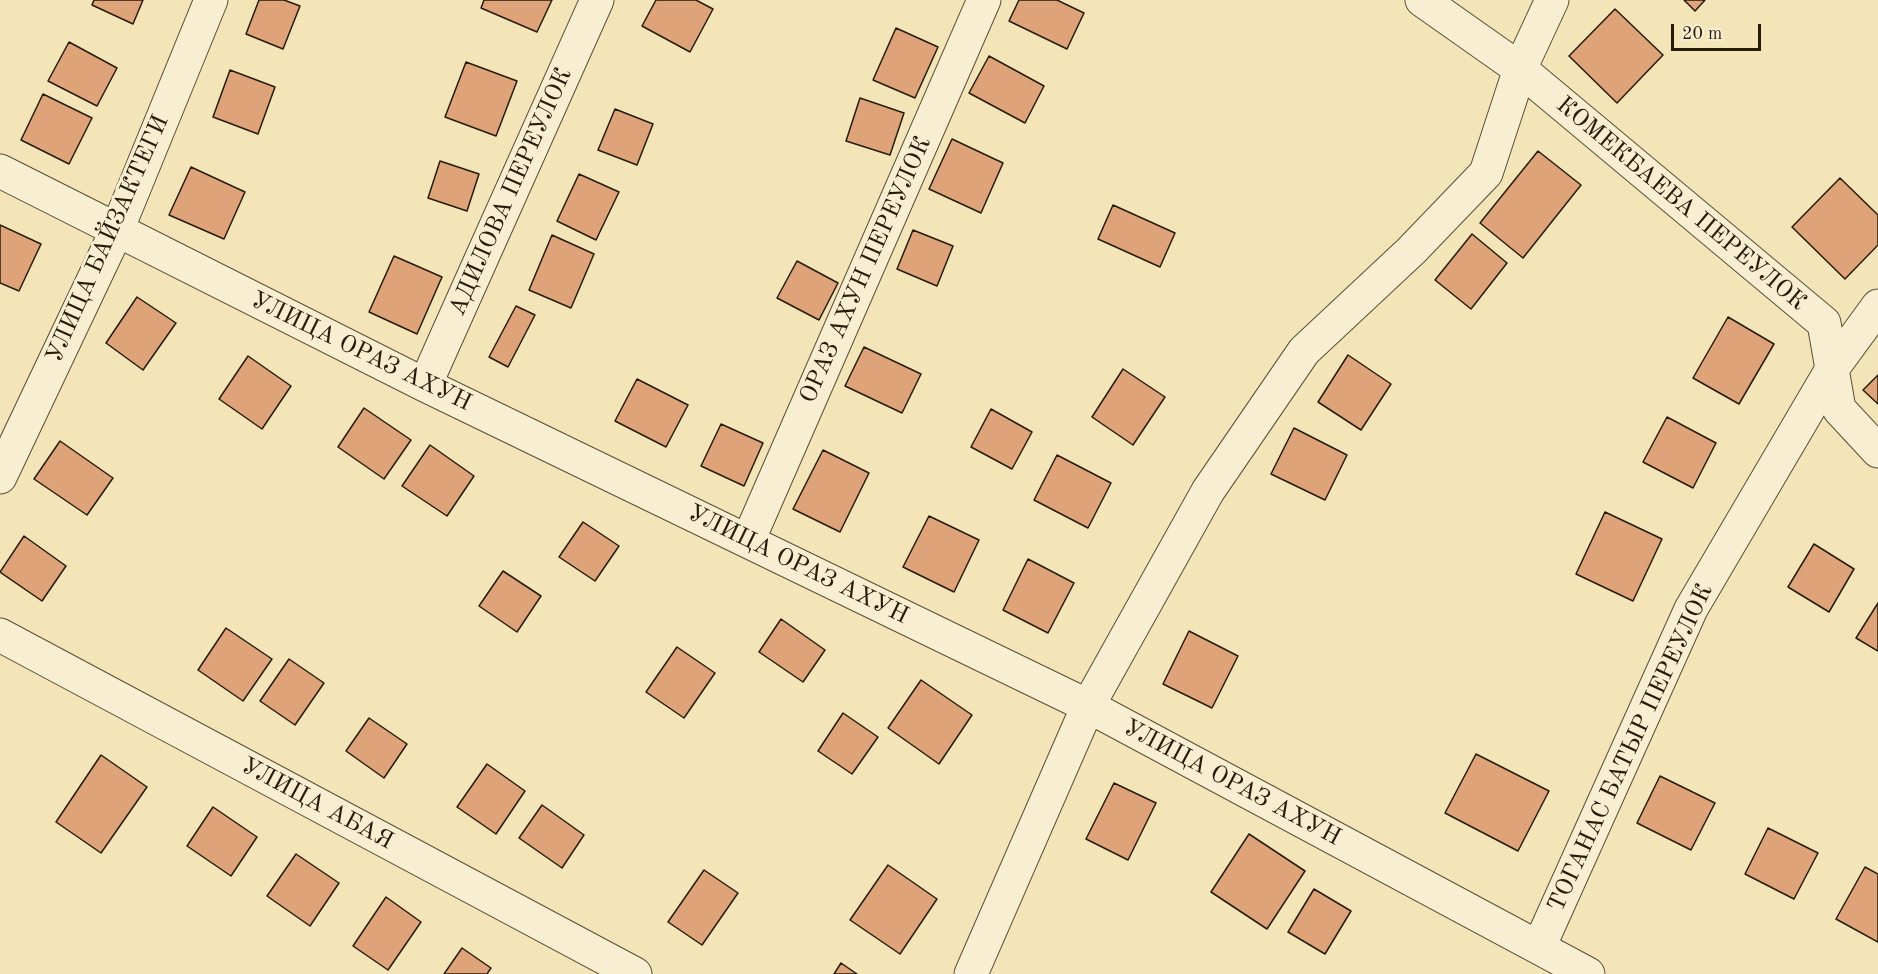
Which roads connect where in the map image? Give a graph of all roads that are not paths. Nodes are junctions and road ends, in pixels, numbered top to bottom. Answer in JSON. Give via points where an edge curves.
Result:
{"nodes":[{"id":1,"x":211,"y":0,"type":"edge"},
{"id":2,"x":597,"y":0,"type":"edge"},
{"id":3,"x":984,"y":0,"type":"edge"},
{"id":4,"x":1422,"y":0,"type":"edge"},
{"id":5,"x":1552,"y":0,"type":"edge"},
{"id":6,"x":1520,"y":69,"type":"junction"},
{"id":7,"x":0,"y":171,"type":"edge"},
{"id":8,"x":117,"y":230,"type":"junction"},
{"id":9,"x":1878,"y":306,"type":"edge"},
{"id":10,"x":1832,"y":369,"type":"junction"},
{"id":11,"x":425,"y":385,"type":"junction"},
{"id":12,"x":1878,"y":451,"type":"edge"},
{"id":13,"x":0,"y":477,"type":"edge"},
{"id":14,"x":748,"y":541,"type":"junction"},
{"id":15,"x":0,"y":635,"type":"edge"},
{"id":16,"x":1088,"y":706,"type":"junction"},
{"id":17,"x":1539,"y":947,"type":"junction"},
{"id":18,"x":635,"y":974,"type":"edge"},
{"id":19,"x":971,"y":974,"type":"edge"},
{"id":20,"x":1588,"y":974,"type":"edge"}],
"edges":[{"from":1,"to":8,"type":"street","name":"УЛИЦА БАЙЗАКТЕГИ"},
{"from":2,"to":11,"type":"street","name":"АДИЛОВА ПЕРЕУЛОК"},
{"from":3,"to":14,"type":"street","name":"ОРАЗ АХУН ПЕРЕУЛОК"},
{"from":4,"to":6,"type":"street","name":"КОМЕКБАЕВА ПЕРЕУЛОК"},
{"from":5,"to":6,"type":"street"},
{"from":6,"to":10,"type":"street","name":"КОМЕКБАЕВА ПЕРЕУЛОК","via":[[1824,323]]},
{"from":6,"to":16,"type":"street","via":[[1486,173],[1411,251],[1304,351],[1208,491]]},
{"from":7,"to":8,"type":"street","name":"УЛИЦА ОРАЗ АХУН"},
{"from":8,"to":11,"type":"street","name":"УЛИЦА ОРАЗ АХУН"},
{"from":8,"to":13,"type":"street","name":"УЛИЦА БАЙЗАКТЕГИ"},
{"from":9,"to":10,"type":"street","name":"ТОГАНАС БАТЫР ПЕРЕУЛОК"},
{"from":10,"to":12,"type":"street","name":"КОМЕКБАЕВА ПЕРЕУЛОК","via":[[1839,409]]},
{"from":10,"to":17,"type":"street","name":"ТОГАНАС БАТЫР ПЕРЕУЛОК","via":[[1691,609]]},
{"from":11,"to":14,"type":"street","name":"УЛИЦА ОРАЗ АХУН"},
{"from":14,"to":16,"type":"street","name":"УЛИЦА ОРАЗ АХУН"},
{"from":15,"to":18,"type":"street","name":"УЛИЦА АБАЯ"},
{"from":16,"to":17,"type":"street","name":"УЛИЦА ОРАЗ АХУН"},
{"from":16,"to":19,"type":"street"},
{"from":17,"to":20,"type":"street","name":"УЛИЦА ОРАЗ АХУН"}]}
